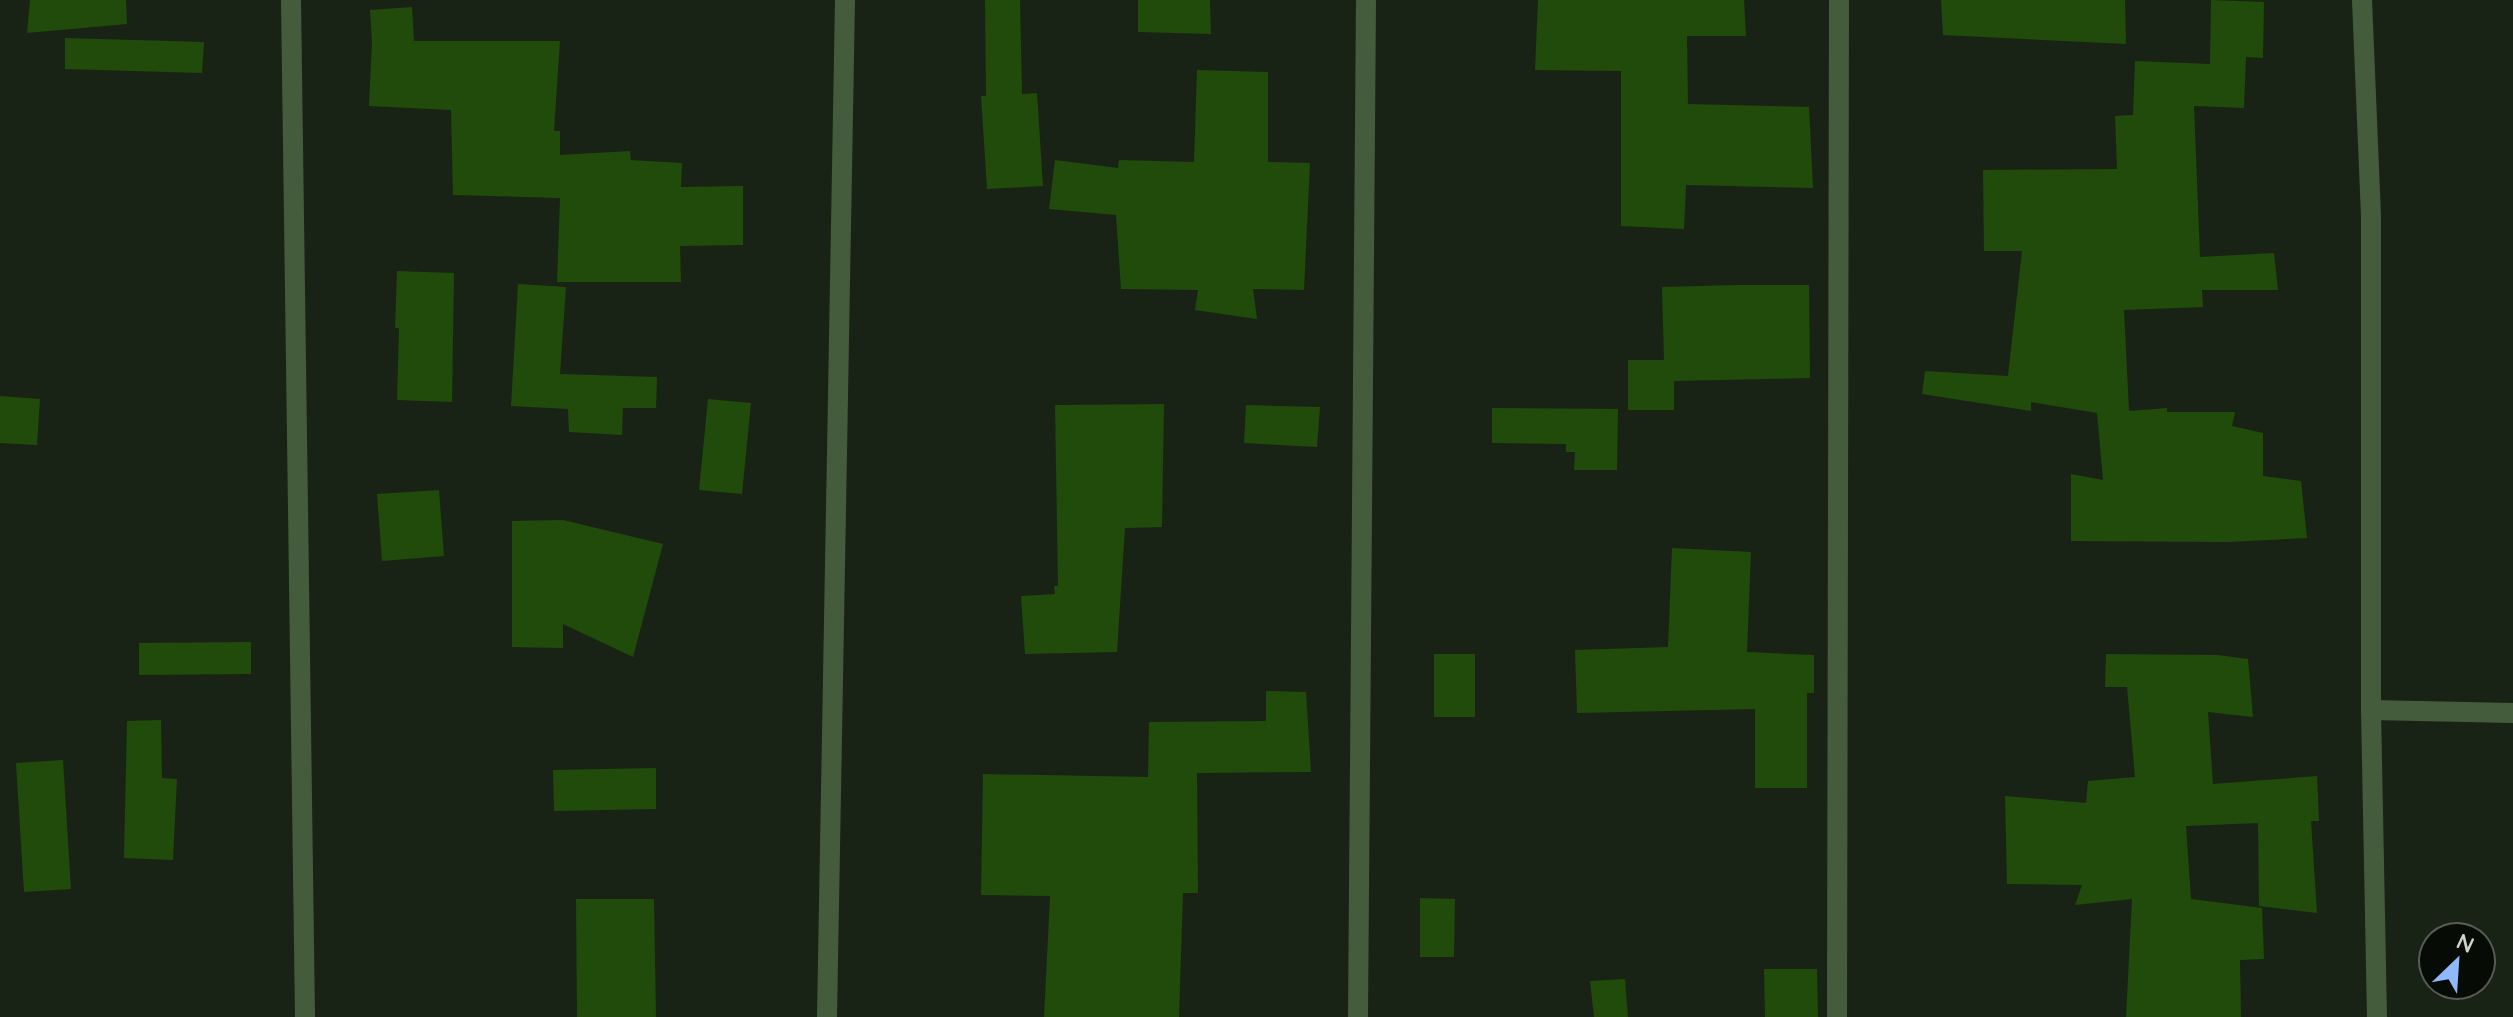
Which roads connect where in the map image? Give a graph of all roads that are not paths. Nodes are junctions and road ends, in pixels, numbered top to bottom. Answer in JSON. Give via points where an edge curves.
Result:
{"nodes":[{"id":1,"x":291,"y":0,"type":"edge"},
{"id":2,"x":845,"y":0,"type":"edge"},
{"id":3,"x":1366,"y":0,"type":"edge"},
{"id":4,"x":1839,"y":0,"type":"edge"},
{"id":5,"x":2362,"y":0,"type":"edge"},
{"id":6,"x":2371,"y":710,"type":"junction"},
{"id":7,"x":2513,"y":713,"type":"edge"},
{"id":8,"x":305,"y":1017,"type":"edge"},
{"id":9,"x":827,"y":1017,"type":"edge"},
{"id":10,"x":1358,"y":1017,"type":"edge"},
{"id":11,"x":1837,"y":1017,"type":"edge"},
{"id":12,"x":2377,"y":1017,"type":"edge"}],
"edges":[{"from":1,"to":8,"type":"street"},
{"from":2,"to":9,"type":"street"},
{"from":3,"to":10,"type":"street"},
{"from":4,"to":11,"type":"street"},
{"from":5,"to":6,"type":"street","via":[[2371,216]]},
{"from":6,"to":7,"type":"street"},
{"from":6,"to":12,"type":"street"}]}
